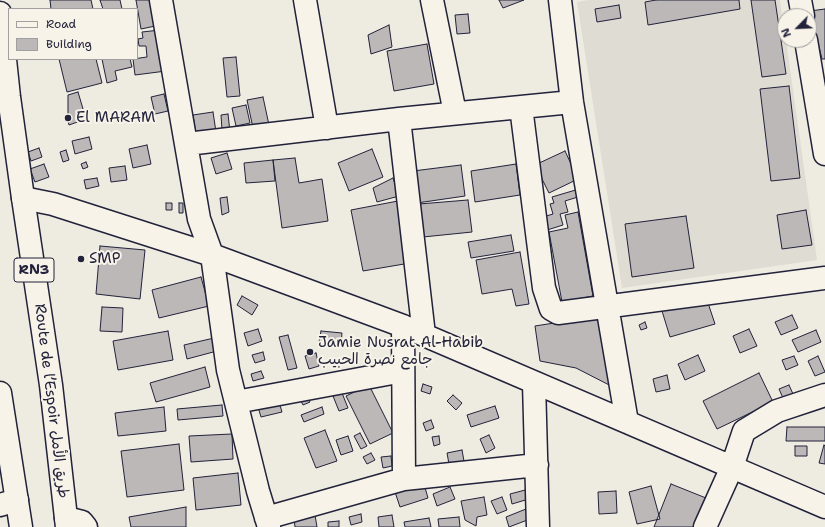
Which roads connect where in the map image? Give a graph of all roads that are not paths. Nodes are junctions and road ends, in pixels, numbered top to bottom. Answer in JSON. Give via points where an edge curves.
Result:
{"nodes":[{"id":1,"x":161,"y":0,"type":"edge"},
{"id":2,"x":305,"y":0,"type":"edge"},
{"id":3,"x":432,"y":0,"type":"edge"},
{"id":4,"x":560,"y":0,"type":"edge"},
{"id":5,"x":0,"y":12,"type":"edge"},
{"id":6,"x":807,"y":48,"type":"edge"},
{"id":7,"x":572,"y":102,"type":"junction"},
{"id":8,"x":521,"y":107,"type":"junction"},
{"id":9,"x":455,"y":113,"type":"junction"},
{"id":10,"x":399,"y":119,"type":"junction"},
{"id":11,"x":327,"y":128,"type":"junction"},
{"id":12,"x":187,"y":144,"type":"junction"},
{"id":13,"x":825,"y":154,"type":"edge"},
{"id":14,"x":23,"y":198,"type":"junction"},
{"id":15,"x":212,"y":255,"type":"junction"},
{"id":16,"x":825,"y":278,"type":"edge"},
{"id":17,"x":607,"y":307,"type":"junction"},
{"id":18,"x":403,"y":326,"type":"junction"},
{"id":19,"x":424,"y":335,"type":"junction"},
{"id":20,"x":403,"y":371,"type":"junction"},
{"id":21,"x":534,"y":383,"type":"junction"},
{"id":22,"x":0,"y":393,"type":"edge"},
{"id":23,"x":825,"y":395,"type":"edge"},
{"id":24,"x":236,"y":402,"type":"junction"},
{"id":25,"x":627,"y":422,"type":"junction"},
{"id":26,"x":537,"y":465,"type":"junction"},
{"id":27,"x":732,"y":467,"type":"junction"},
{"id":28,"x":404,"y":479,"type":"junction"},
{"id":29,"x":9,"y":503,"type":"edge"},
{"id":30,"x":825,"y":507,"type":"edge"},
{"id":31,"x":67,"y":522,"type":"edge"},
{"id":32,"x":268,"y":522,"type":"edge"},
{"id":33,"x":21,"y":527,"type":"edge"},
{"id":34,"x":86,"y":527,"type":"edge"},
{"id":35,"x":538,"y":527,"type":"edge"},
{"id":36,"x":705,"y":527,"type":"edge"}],
"edges":[{"from":1,"to":12,"type":"main road"},
{"from":2,"to":11,"type":"main road"},
{"from":3,"to":9,"type":"main road"},
{"from":4,"to":7,"type":"main road"},
{"from":5,"to":14,"type":"main road","name":"Route de l’Espoir طريق الأمل","number":"RN3"},
{"from":6,"to":13,"type":"main road"},
{"from":7,"to":8,"type":"main road"},
{"from":7,"to":17,"type":"main road"},
{"from":8,"to":9,"type":"main road"},
{"from":8,"to":17,"type":"main road","via":[[544,288],[551,309],[558,312]]},
{"from":9,"to":10,"type":"main road"},
{"from":10,"to":11,"type":"main road"},
{"from":10,"to":19,"type":"main road"},
{"from":11,"to":12,"type":"main road"},
{"from":12,"to":15,"type":"main road","via":[[200,219]]},
{"from":14,"to":15,"type":"main road","via":[[53,204]]},
{"from":14,"to":31,"type":"main road","name":"Route de l’Espoir طريق الأمل","number":"RN3","via":[[51,385]]},
{"from":15,"to":18,"type":"main road"},
{"from":15,"to":24,"type":"main road","via":[[228,370]]},
{"from":16,"to":17,"type":"main road"},
{"from":17,"to":25,"type":"main road"},
{"from":18,"to":19,"type":"main road"},
{"from":18,"to":20,"type":"main road"},
{"from":19,"to":21,"type":"main road"},
{"from":20,"to":24,"type":"main road"},
{"from":20,"to":28,"type":"main road"},
{"from":21,"to":25,"type":"main road"},
{"from":21,"to":26,"type":"main road"},
{"from":22,"to":29,"type":"main road"},
{"from":23,"to":27,"type":"main road","via":[[777,411],[744,431]]},
{"from":24,"to":32,"type":"main road"},
{"from":25,"to":27,"type":"main road"},
{"from":26,"to":28,"type":"main road"},
{"from":26,"to":35,"type":"main road"},
{"from":27,"to":30,"type":"main road"},
{"from":27,"to":36,"type":"main road"},
{"from":28,"to":32,"type":"main road"},
{"from":29,"to":33,"type":"main road"},
{"from":31,"to":34,"type":"main road","via":[[82,522]]}]}
